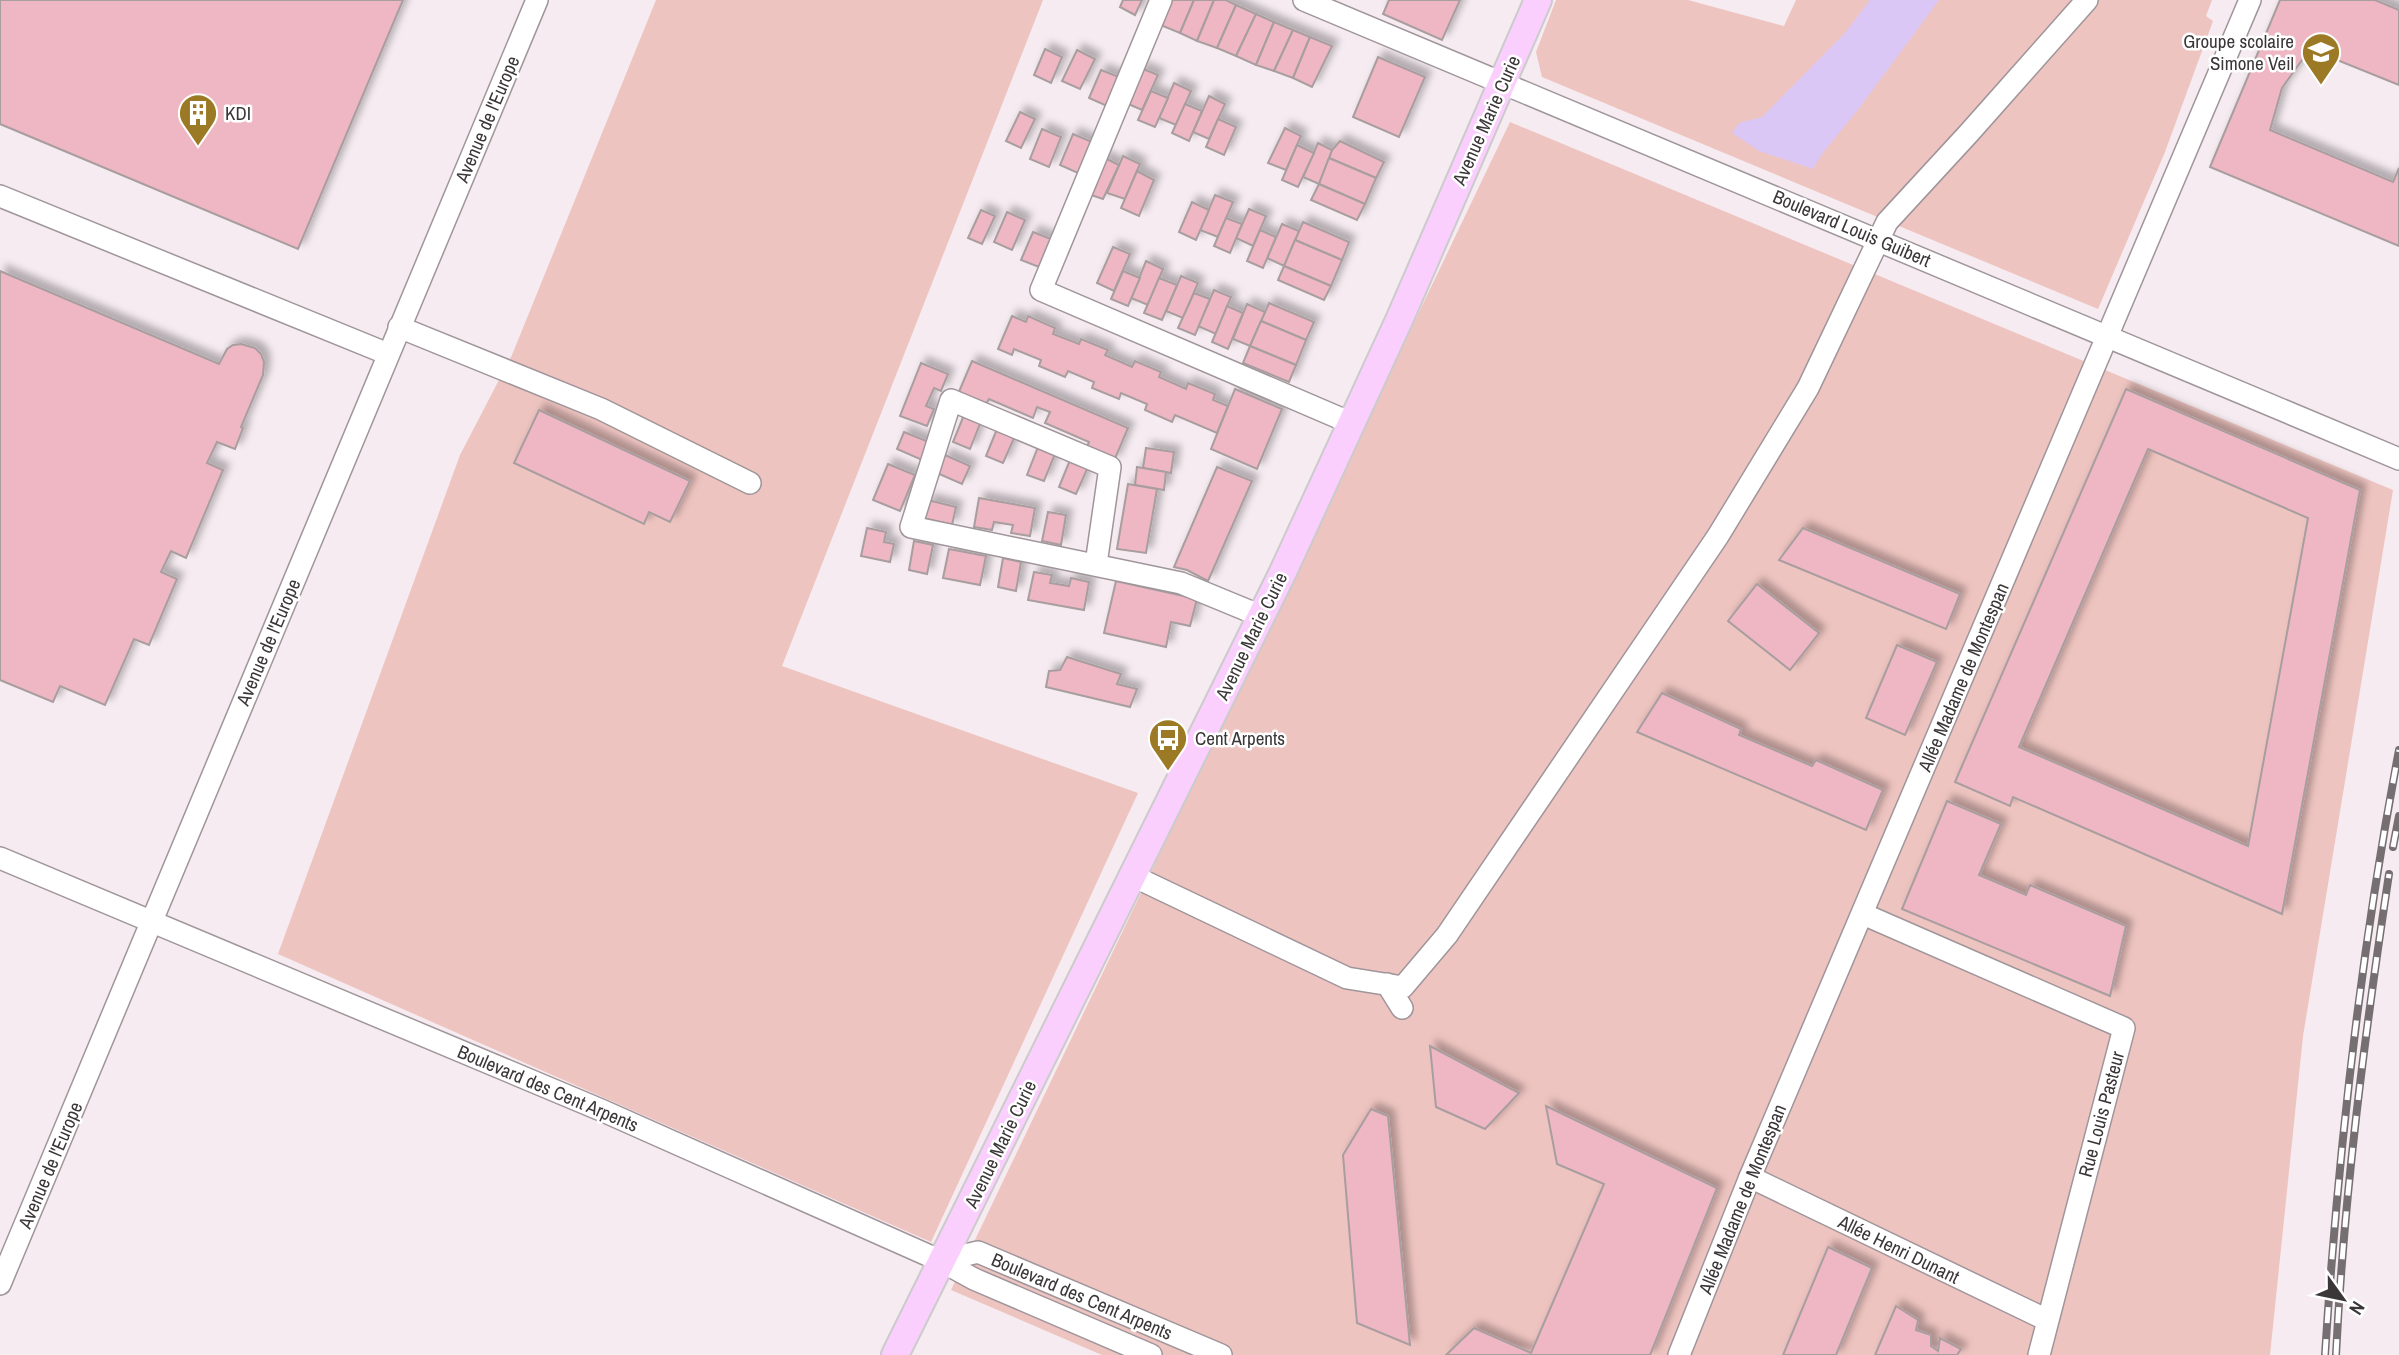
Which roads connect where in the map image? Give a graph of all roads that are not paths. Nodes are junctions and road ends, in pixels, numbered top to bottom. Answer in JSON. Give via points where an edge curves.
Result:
{"nodes":[{"id":1,"x":537,"y":0,"type":"edge"},
{"id":2,"x":1161,"y":0,"type":"edge"},
{"id":3,"x":1304,"y":0,"type":"edge"},
{"id":4,"x":1538,"y":0,"type":"edge"},
{"id":5,"x":2087,"y":0,"type":"edge"},
{"id":6,"x":2250,"y":0,"type":"edge"},
{"id":7,"x":1503,"y":82,"type":"junction"},
{"id":8,"x":0,"y":196,"type":"edge"},
{"id":9,"x":1879,"y":240,"type":"junction"},
{"id":10,"x":399,"y":327,"type":"junction"},
{"id":11,"x":2108,"y":335,"type":"junction"},
{"id":12,"x":388,"y":354,"type":"junction"},
{"id":13,"x":1350,"y":423,"type":"junction"},
{"id":14,"x":2397,"y":458,"type":"edge"},
{"id":15,"x":750,"y":483,"type":"dead end"},
{"id":16,"x":1096,"y":564,"type":"junction"},
{"id":17,"x":1261,"y":616,"type":"junction"},
{"id":18,"x":0,"y":858,"type":"edge"},
{"id":19,"x":1133,"y":876,"type":"junction"},
{"id":20,"x":1863,"y":914,"type":"junction"},
{"id":21,"x":151,"y":922,"type":"junction"},
{"id":22,"x":1387,"y":984,"type":"junction"},
{"id":23,"x":1402,"y":1008,"type":"dead end"},
{"id":24,"x":1750,"y":1177,"type":"junction"},
{"id":25,"x":942,"y":1261,"type":"junction"},
{"id":26,"x":0,"y":1284,"type":"edge"},
{"id":27,"x":2047,"y":1320,"type":"junction"},
{"id":28,"x":895,"y":1355,"type":"edge"},
{"id":29,"x":1151,"y":1355,"type":"edge"},
{"id":30,"x":1221,"y":1355,"type":"edge"},
{"id":31,"x":1679,"y":1355,"type":"edge"},
{"id":32,"x":2039,"y":1355,"type":"edge"}],
"edges":[{"from":1,"to":10,"type":"street","name":"Avenue de l'Europe"},
{"from":2,"to":13,"type":"street","via":[[1041,290]]},
{"from":3,"to":7,"type":"street","name":"Boulevard Louis Guibert"},
{"from":4,"to":7,"type":"main road","name":"Avenue Marie Curie"},
{"from":5,"to":9,"type":"street","via":[[1887,222]]},
{"from":6,"to":11,"type":"street","name":"Allée Madame de Montespan"},
{"from":7,"to":9,"type":"street","name":"Boulevard Louis Guibert"},
{"from":7,"to":13,"type":"main road","name":"Avenue Marie Curie"},
{"from":8,"to":12,"type":"street"},
{"from":9,"to":11,"type":"street","name":"Boulevard Louis Guibert"},
{"from":9,"to":22,"type":"street","via":[[1808,388],[1718,536],[1447,935],[1402,987]]},
{"from":10,"to":12,"type":"street","name":"Avenue de l'Europe"},
{"from":10,"to":15,"type":"street","via":[[601,409]]},
{"from":11,"to":14,"type":"street","name":"Boulevard Louis Guibert"},
{"from":11,"to":20,"type":"street","name":"Allée Madame de Montespan"},
{"from":12,"to":21,"type":"street","name":"Avenue de l'Europe"},
{"from":13,"to":17,"type":"main road","name":"Avenue Marie Curie"},
{"from":16,"to":16,"type":"street","via":[[911,527],[951,400],[1110,467]]},
{"from":16,"to":17,"type":"street","via":[[1181,583]]},
{"from":17,"to":19,"type":"main road","name":"Avenue Marie Curie"},
{"from":18,"to":21,"type":"street","name":"Boulevard des Cent Arpents"},
{"from":19,"to":22,"type":"street","via":[[1347,978]]},
{"from":19,"to":25,"type":"main road","name":"Avenue Marie Curie"},
{"from":20,"to":24,"type":"street","name":"Allée Madame de Montespan"},
{"from":20,"to":27,"type":"street","name":"Rue Louis Pasteur","via":[[2124,1028]]},
{"from":21,"to":25,"type":"street","name":"Boulevard des Cent Arpents","via":[[601,1110]]},
{"from":21,"to":26,"type":"street","name":"Avenue de l'Europe"},
{"from":22,"to":23,"type":"street"},
{"from":24,"to":27,"type":"street","name":"Allée Henri Dunant"},
{"from":24,"to":31,"type":"street","name":"Allée Madame de Montespan"},
{"from":25,"to":28,"type":"main road","name":"Avenue Marie Curie"},
{"from":25,"to":29,"type":"street","name":"Boulevard des Cent Arpents"},
{"from":25,"to":30,"type":"street","name":"Boulevard des Cent Arpents","via":[[978,1252]]},
{"from":27,"to":32,"type":"street","name":"Rue Louis Pasteur"}]}
